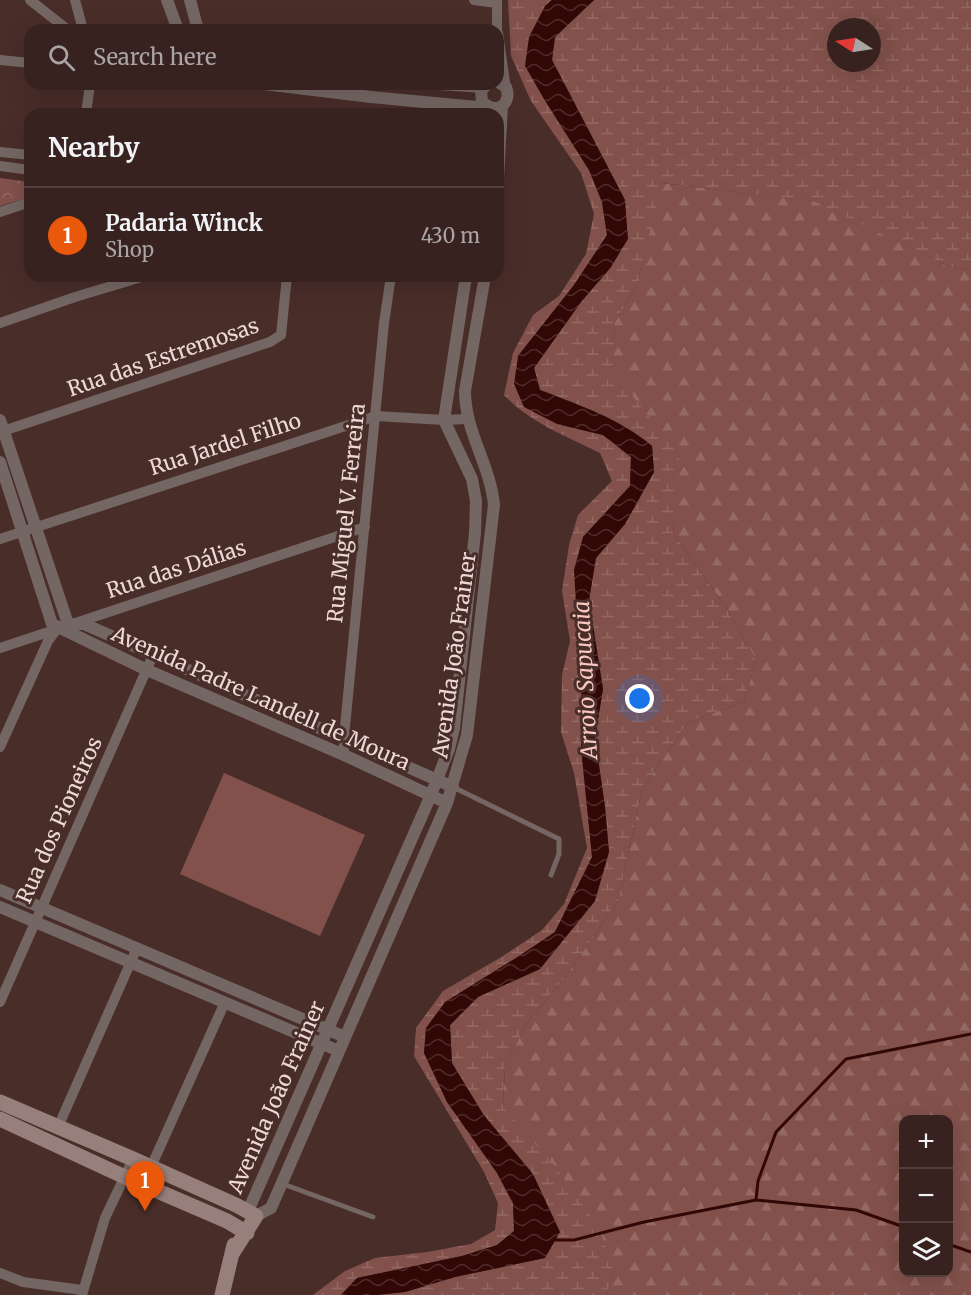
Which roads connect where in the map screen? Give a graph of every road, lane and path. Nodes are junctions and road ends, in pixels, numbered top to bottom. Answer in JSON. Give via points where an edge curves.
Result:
{"nodes":[{"id":1,"x":30,"y":0,"type":"edge"},
{"id":2,"x":75,"y":0,"type":"edge"},
{"id":3,"x":167,"y":0,"type":"edge"},
{"id":4,"x":190,"y":0,"type":"edge"},
{"id":5,"x":474,"y":0,"type":"edge"},
{"id":6,"x":497,"y":1,"type":"edge"},
{"id":7,"x":60,"y":24,"type":"edge"},
{"id":8,"x":81,"y":24,"type":"edge"},
{"id":9,"x":176,"y":24,"type":"edge"},
{"id":10,"x":196,"y":24,"type":"edge"},
{"id":11,"x":498,"y":24,"type":"edge"},
{"id":12,"x":0,"y":60,"type":"edge"},
{"id":13,"x":24,"y":62,"type":"edge"},
{"id":14,"x":504,"y":89,"type":"edge"},
{"id":15,"x":89,"y":90,"type":"edge"},
{"id":16,"x":310,"y":90,"type":"edge"},
{"id":17,"x":483,"y":90,"type":"edge"},
{"id":18,"x":502,"y":106,"type":"joint"},
{"id":19,"x":87,"y":108,"type":"edge"},
{"id":20,"x":487,"y":108,"type":"edge"},
{"id":21,"x":497,"y":108,"type":"edge"},
{"id":22,"x":0,"y":152,"type":"edge"},
{"id":23,"x":24,"y":154,"type":"edge"},
{"id":24,"x":0,"y":166,"type":"edge"},
{"id":25,"x":24,"y":169,"type":"edge"},
{"id":26,"x":24,"y":204,"type":"edge"},
{"id":27,"x":0,"y":212,"type":"edge"},
{"id":28,"x":125,"y":282,"type":"edge"},
{"id":29,"x":286,"y":282,"type":"edge"},
{"id":30,"x":390,"y":282,"type":"edge"},
{"id":31,"x":465,"y":282,"type":"edge"},
{"id":32,"x":483,"y":282,"type":"edge"},
{"id":33,"x":0,"y":323,"type":"edge"},
{"id":34,"x":376,"y":416,"type":"junction"},
{"id":35,"x":467,"y":418,"type":"junction"},
{"id":36,"x":444,"y":420,"type":"junction"},
{"id":37,"x":1,"y":428,"type":"edge"},
{"id":38,"x":0,"y":462,"type":"edge"},
{"id":39,"x":37,"y":527,"type":"junction"},
{"id":40,"x":365,"y":527,"type":"junction"},
{"id":41,"x":23,"y":532,"type":"junction"},
{"id":42,"x":0,"y":539,"type":"edge"},
{"id":43,"x":63,"y":626,"type":"junction"},
{"id":44,"x":0,"y":648,"type":"edge"},
{"id":45,"x":153,"y":655,"type":"junction"},
{"id":46,"x":147,"y":670,"type":"junction"},
{"id":47,"x":344,"y":737,"type":"junction"},
{"id":48,"x":0,"y":747,"type":"edge"},
{"id":49,"x":344,"y":755,"type":"junction"},
{"id":50,"x":437,"y":780,"type":"junction"},
{"id":51,"x":453,"y":787,"type":"junction"},
{"id":52,"x":431,"y":795,"type":"junction"},
{"id":53,"x":447,"y":803,"type":"junction"},
{"id":54,"x":551,"y":875,"type":"dead end"},
{"id":55,"x":0,"y":890,"type":"edge"},
{"id":56,"x":0,"y":907,"type":"edge"},
{"id":57,"x":41,"y":908,"type":"junction"},
{"id":58,"x":35,"y":921,"type":"junction"},
{"id":59,"x":101,"y":933,"type":"junction"},
{"id":60,"x":95,"y":947,"type":"junction"},
{"id":61,"x":137,"y":948,"type":"junction"},
{"id":62,"x":131,"y":961,"type":"junction"},
{"id":63,"x":0,"y":1002,"type":"edge"},
{"id":64,"x":225,"y":1002,"type":"junction"},
{"id":65,"x":327,"y":1029,"type":"junction"},
{"id":66,"x":345,"y":1037,"type":"junction"},
{"id":67,"x":321,"y":1042,"type":"junction"},
{"id":68,"x":339,"y":1051,"type":"junction"},
{"id":69,"x":0,"y":1102,"type":"edge"},
{"id":70,"x":0,"y":1119,"type":"edge"},
{"id":71,"x":58,"y":1127,"type":"junction"},
{"id":72,"x":133,"y":1159,"type":"junction"},
{"id":73,"x":150,"y":1167,"type":"junction"},
{"id":74,"x":125,"y":1177,"type":"junction"},
{"id":75,"x":281,"y":1184,"type":"junction"},
{"id":76,"x":252,"y":1213,"type":"junction"},
{"id":77,"x":374,"y":1217,"type":"dead end"},
{"id":78,"x":243,"y":1231,"type":"junction"},
{"id":79,"x":0,"y":1273,"type":"edge"},
{"id":80,"x":82,"y":1292,"type":"edge"},
{"id":81,"x":222,"y":1295,"type":"edge"}],
"edges":[{"from":1,"to":7,"type":"street"},
{"from":2,"to":8,"type":"street"},
{"from":3,"to":9,"type":"street"},
{"from":4,"to":10,"type":"street"},
{"from":5,"to":6,"type":"street"},
{"from":6,"to":11,"type":"street"},
{"from":12,"to":13,"type":"street"},
{"from":14,"to":18,"type":"street","via":[[508,97]]},
{"from":15,"to":19,"type":"street"},
{"from":16,"to":20,"type":"street"},
{"from":17,"to":20,"type":"street","via":[[481,95]]},
{"from":18,"to":21,"type":"street"},
{"from":22,"to":23,"type":"street"},
{"from":24,"to":25,"type":"street"},
{"from":26,"to":27,"type":"street"},
{"from":28,"to":33,"type":"street"},
{"from":29,"to":37,"type":"street","name":"Rua das Estremosas","via":[[281,334],[270,342]]},
{"from":30,"to":34,"type":"street","name":"Rua Miguel V. Ferreira"},
{"from":31,"to":36,"type":"street"},
{"from":32,"to":35,"type":"street","name":"Avenida João Frainer","via":[[465,391]]},
{"from":34,"to":36,"type":"street","name":"Rua Jardel Filho"},
{"from":34,"to":39,"type":"street","name":"Rua Jardel Filho"},
{"from":34,"to":40,"type":"street","name":"Rua Miguel V. Ferreira"},
{"from":35,"to":36,"type":"street","name":"Rua Jardel Filho"},
{"from":35,"to":51,"type":"street","name":"Avenida João Frainer","via":[[492,488],[494,505],[467,735]]},
{"from":36,"to":50,"type":"street","name":"Avenida João Frainer","via":[[471,479],[476,501],[454,728]]},
{"from":37,"to":39,"type":"street"},
{"from":38,"to":41,"type":"street"},
{"from":39,"to":41,"type":"street","name":"Rua Jardel Filho"},
{"from":39,"to":43,"type":"street"},
{"from":40,"to":43,"type":"street","name":"Rua das Dálias"},
{"from":40,"to":47,"type":"street","name":"Rua Miguel V. Ferreira"},
{"from":41,"to":42,"type":"street","name":"Rua Jardel Filho"},
{"from":41,"to":43,"type":"street","via":[[52,624]]},
{"from":43,"to":44,"type":"street","name":"Rua das Dálias"},
{"from":43,"to":45,"type":"street","name":"Avenida Padre Landell de Moura","via":[[84,624]]},
{"from":43,"to":46,"type":"street","name":"Avenida Padre Landell de Moura"},
{"from":43,"to":48,"type":"street","via":[[48,640]]},
{"from":45,"to":46,"type":"street","name":"Rua dos Pioneiros"},
{"from":45,"to":47,"type":"street","name":"Avenida Padre Landell de Moura"},
{"from":46,"to":49,"type":"street","name":"Avenida Padre Landell de Moura"},
{"from":46,"to":57,"type":"street","name":"Rua dos Pioneiros"},
{"from":47,"to":49,"type":"street","name":"Rua Miguel V. Ferreira"},
{"from":47,"to":50,"type":"street","name":"Avenida Padre Landell de Moura"},
{"from":49,"to":52,"type":"street","name":"Avenida Padre Landell de Moura"},
{"from":50,"to":51,"type":"street","name":"Avenida Padre Landell de Moura"},
{"from":50,"to":52,"type":"street","name":"Avenida João Frainer"},
{"from":51,"to":53,"type":"street","name":"Avenida João Frainer"},
{"from":51,"to":54,"type":"lane","via":[[559,839],[559,854]]},
{"from":52,"to":53,"type":"street","name":"Avenida Padre Landell de Moura"},
{"from":52,"to":65,"type":"street","name":"Avenida João Frainer"},
{"from":53,"to":66,"type":"street","name":"Avenida João Frainer"},
{"from":55,"to":57,"type":"street"},
{"from":56,"to":58,"type":"street"},
{"from":57,"to":58,"type":"street","name":"Rua dos Pioneiros"},
{"from":57,"to":59,"type":"street"},
{"from":58,"to":60,"type":"street"},
{"from":58,"to":63,"type":"street","name":"Rua dos Pioneiros"},
{"from":59,"to":60,"type":"street"},
{"from":59,"to":61,"type":"street"},
{"from":60,"to":62,"type":"street"},
{"from":61,"to":62,"type":"street"},
{"from":61,"to":65,"type":"street"},
{"from":62,"to":64,"type":"street"},
{"from":62,"to":71,"type":"street"},
{"from":64,"to":67,"type":"street"},
{"from":64,"to":73,"type":"street"},
{"from":65,"to":66,"type":"street"},
{"from":65,"to":67,"type":"street","name":"Avenida João Frainer"},
{"from":66,"to":68,"type":"street","name":"Avenida João Frainer"},
{"from":67,"to":68,"type":"street"},
{"from":67,"to":76,"type":"street","name":"Avenida João Frainer"},
{"from":68,"to":75,"type":"street","name":"Avenida João Frainer"},
{"from":69,"to":71,"type":"main road"},
{"from":70,"to":74,"type":"main road"},
{"from":71,"to":72,"type":"main road"},
{"from":72,"to":73,"type":"main road"},
{"from":72,"to":74,"type":"street"},
{"from":73,"to":76,"type":"main road"},
{"from":74,"to":78,"type":"main road"},
{"from":74,"to":80,"type":"street","via":[[105,1218]]},
{"from":75,"to":76,"type":"street","name":"Avenida João Frainer","via":[[271,1208]]},
{"from":75,"to":77,"type":"lane"},
{"from":76,"to":78,"type":"main road"},
{"from":78,"to":81,"type":"main road","via":[[232,1254]]},
{"from":79,"to":80,"type":"street","via":[[23,1282]]}]}
